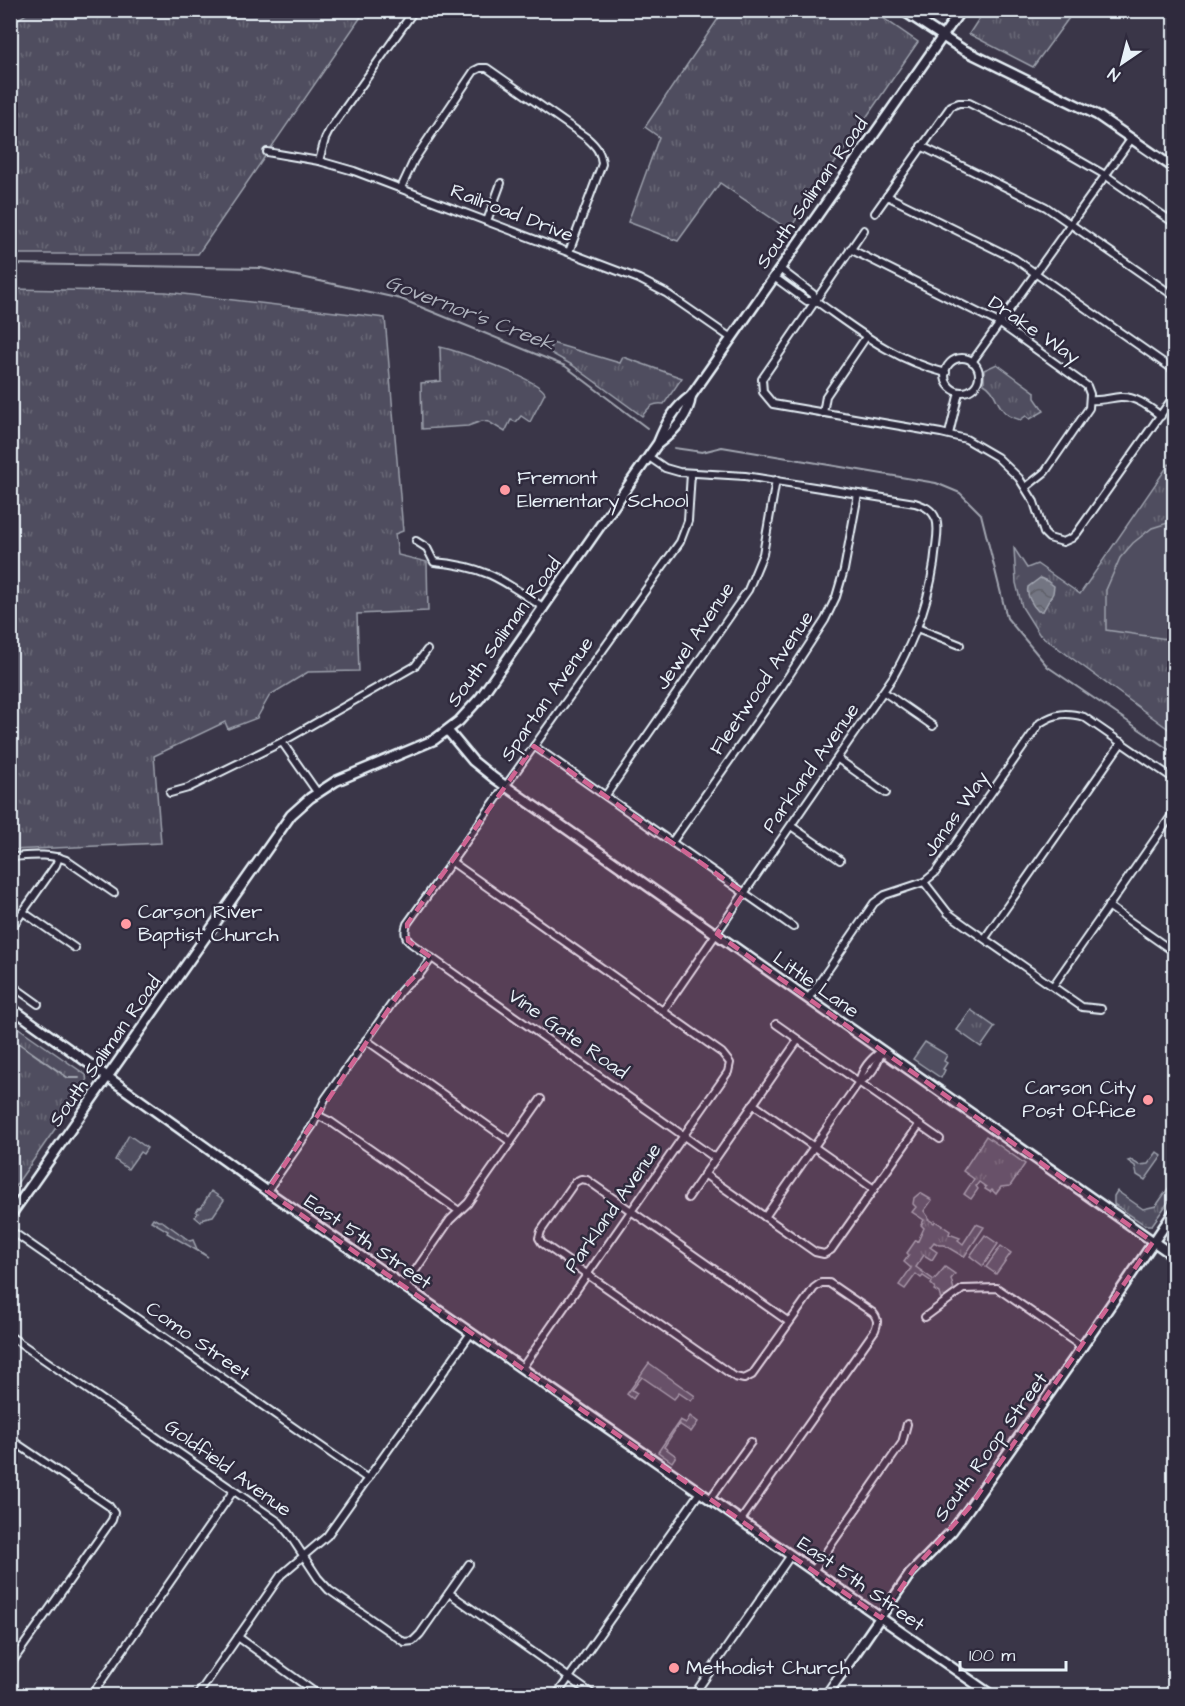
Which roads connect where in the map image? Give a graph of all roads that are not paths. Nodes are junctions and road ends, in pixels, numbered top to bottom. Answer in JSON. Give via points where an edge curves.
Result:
{"nodes":[{"id":1,"x":902,"y":10,"type":"edge"},
{"id":2,"x":962,"y":10,"type":"edge"},
{"id":3,"x":409,"y":13,"type":"edge"},
{"id":4,"x":941,"y":37,"type":"junction"},
{"id":5,"x":1131,"y":138,"type":"junction"},
{"id":6,"x":921,"y":146,"type":"junction"},
{"id":7,"x":267,"y":152,"type":"dead end"},
{"id":8,"x":319,"y":161,"type":"junction"},
{"id":9,"x":1174,"y":168,"type":"edge"},
{"id":10,"x":1105,"y":175,"type":"junction"},
{"id":11,"x":501,"y":183,"type":"dead end"},
{"id":12,"x":401,"y":188,"type":"junction"},
{"id":13,"x":886,"y":196,"type":"junction"},
{"id":14,"x":875,"y":213,"type":"dead end"},
{"id":15,"x":487,"y":221,"type":"junction"},
{"id":16,"x":1069,"y":223,"type":"junction"},
{"id":17,"x":1174,"y":223,"type":"edge"},
{"id":18,"x":864,"y":230,"type":"dead end"},
{"id":19,"x":850,"y":249,"type":"junction"},
{"id":20,"x":569,"y":252,"type":"junction"},
{"id":21,"x":1034,"y":272,"type":"junction"},
{"id":22,"x":777,"y":273,"type":"junction"},
{"id":23,"x":801,"y":284,"type":"junction"},
{"id":24,"x":796,"y":292,"type":"junction"},
{"id":25,"x":1174,"y":296,"type":"edge"},
{"id":26,"x":816,"y":301,"type":"junction"},
{"id":27,"x":999,"y":322,"type":"junction"},
{"id":28,"x":866,"y":337,"type":"junction"},
{"id":29,"x":731,"y":338,"type":"junction"},
{"id":30,"x":972,"y":362,"type":"junction"},
{"id":31,"x":1174,"y":370,"type":"edge"},
{"id":32,"x":946,"y":373,"type":"junction"},
{"id":33,"x":959,"y":392,"type":"junction"},
{"id":34,"x":1174,"y":396,"type":"edge"},
{"id":35,"x":1090,"y":400,"type":"junction"},
{"id":36,"x":823,"y":413,"type":"junction"},
{"id":37,"x":1161,"y":416,"type":"junction"},
{"id":38,"x":949,"y":434,"type":"junction"},
{"id":39,"x":649,"y":457,"type":"junction"},
{"id":40,"x":691,"y":473,"type":"junction"},
{"id":41,"x":776,"y":480,"type":"junction"},
{"id":42,"x":1026,"y":487,"type":"junction"},
{"id":43,"x":858,"y":494,"type":"junction"},
{"id":44,"x":416,"y":541,"type":"dead end"},
{"id":45,"x":544,"y":608,"type":"junction"},
{"id":46,"x":917,"y":628,"type":"junction"},
{"id":47,"x":960,"y":645,"type":"dead end"},
{"id":48,"x":427,"y":650,"type":"dead end"},
{"id":49,"x":884,"y":692,"type":"junction"},
{"id":50,"x":933,"y":726,"type":"dead end"},
{"id":51,"x":448,"y":731,"type":"junction"},
{"id":52,"x":282,"y":742,"type":"junction"},
{"id":53,"x":1122,"y":742,"type":"junction"},
{"id":54,"x":534,"y":746,"type":"junction"},
{"id":55,"x":838,"y":759,"type":"junction"},
{"id":56,"x":1174,"y":779,"type":"edge"},
{"id":57,"x":506,"y":786,"type":"junction"},
{"id":58,"x":317,"y":792,"type":"junction"},
{"id":59,"x":170,"y":793,"type":"dead end"},
{"id":60,"x":886,"y":793,"type":"dead end"},
{"id":61,"x":606,"y":795,"type":"junction"},
{"id":62,"x":1174,"y":812,"type":"edge"},
{"id":63,"x":791,"y":826,"type":"junction"},
{"id":64,"x":672,"y":842,"type":"junction"},
{"id":65,"x":10,"y":857,"type":"edge"},
{"id":66,"x":59,"y":857,"type":"junction"},
{"id":67,"x":840,"y":860,"type":"dead end"},
{"id":68,"x":452,"y":862,"type":"junction"},
{"id":69,"x":924,"y":882,"type":"junction"},
{"id":70,"x":114,"y":893,"type":"dead end"},
{"id":71,"x":744,"y":893,"type":"junction"},
{"id":72,"x":1108,"y":906,"type":"junction"},
{"id":73,"x":23,"y":912,"type":"junction"},
{"id":74,"x":793,"y":927,"type":"dead end"},
{"id":75,"x":10,"y":930,"type":"edge"},
{"id":76,"x":406,"y":934,"type":"joint"},
{"id":77,"x":716,"y":934,"type":"junction"},
{"id":78,"x":985,"y":938,"type":"junction"},
{"id":79,"x":75,"y":948,"type":"dead end"},
{"id":80,"x":1174,"y":952,"type":"edge"},
{"id":81,"x":432,"y":958,"type":"junction"},
{"id":82,"x":10,"y":984,"type":"edge"},
{"id":83,"x":1053,"y":986,"type":"junction"},
{"id":84,"x":808,"y":999,"type":"junction"},
{"id":85,"x":38,"y":1004,"type":"dead end"},
{"id":86,"x":10,"y":1007,"type":"edge"},
{"id":87,"x":1101,"y":1009,"type":"dead end"},
{"id":88,"x":663,"y":1011,"type":"junction"},
{"id":89,"x":776,"y":1024,"type":"dead end"},
{"id":90,"x":366,"y":1040,"type":"junction"},
{"id":91,"x":798,"y":1040,"type":"junction"},
{"id":92,"x":882,"y":1051,"type":"junction"},
{"id":93,"x":107,"y":1077,"type":"junction"},
{"id":94,"x":859,"y":1082,"type":"junction"},
{"id":95,"x":540,"y":1099,"type":"dead end"},
{"id":96,"x":753,"y":1104,"type":"junction"},
{"id":97,"x":317,"y":1115,"type":"junction"},
{"id":98,"x":919,"y":1125,"type":"junction"},
{"id":99,"x":683,"y":1136,"type":"junction"},
{"id":100,"x":940,"y":1139,"type":"dead end"},
{"id":101,"x":511,"y":1142,"type":"junction"},
{"id":102,"x":814,"y":1147,"type":"junction"},
{"id":103,"x":715,"y":1158,"type":"junction"},
{"id":104,"x":704,"y":1174,"type":"junction"},
{"id":105,"x":874,"y":1189,"type":"junction"},
{"id":106,"x":267,"y":1191,"type":"junction"},
{"id":107,"x":687,"y":1198,"type":"dead end"},
{"id":108,"x":459,"y":1211,"type":"junction"},
{"id":109,"x":630,"y":1211,"type":"junction"},
{"id":110,"x":1174,"y":1212,"type":"edge"},
{"id":111,"x":10,"y":1216,"type":"edge"},
{"id":112,"x":765,"y":1217,"type":"junction"},
{"id":113,"x":10,"y":1230,"type":"edge"},
{"id":114,"x":1153,"y":1242,"type":"junction"},
{"id":115,"x":1174,"y":1256,"type":"edge"},
{"id":116,"x":587,"y":1274,"type":"junction"},
{"id":117,"x":404,"y":1287,"type":"junction"},
{"id":118,"x":925,"y":1317,"type":"dead end"},
{"id":119,"x":789,"y":1322,"type":"junction"},
{"id":120,"x":471,"y":1333,"type":"junction"},
{"id":121,"x":10,"y":1336,"type":"edge"},
{"id":122,"x":1082,"y":1347,"type":"junction"},
{"id":123,"x":522,"y":1368,"type":"junction"},
{"id":124,"x":907,"y":1424,"type":"dead end"},
{"id":125,"x":10,"y":1439,"type":"edge"},
{"id":126,"x":751,"y":1442,"type":"dead end"},
{"id":127,"x":368,"y":1479,"type":"junction"},
{"id":128,"x":234,"y":1490,"type":"junction"},
{"id":129,"x":700,"y":1492,"type":"junction"},
{"id":130,"x":710,"y":1499,"type":"junction"},
{"id":131,"x":741,"y":1520,"type":"junction"},
{"id":132,"x":792,"y":1556,"type":"junction"},
{"id":133,"x":304,"y":1557,"type":"junction"},
{"id":134,"x":469,"y":1564,"type":"dead end"},
{"id":135,"x":813,"y":1571,"type":"junction"},
{"id":136,"x":449,"y":1593,"type":"junction"},
{"id":137,"x":881,"y":1618,"type":"junction"},
{"id":138,"x":237,"y":1637,"type":"junction"},
{"id":139,"x":10,"y":1665,"type":"edge"},
{"id":140,"x":569,"y":1677,"type":"junction"},
{"id":141,"x":312,"y":1693,"type":"edge"},
{"id":142,"x":91,"y":1695,"type":"edge"},
{"id":143,"x":197,"y":1695,"type":"edge"},
{"id":144,"x":320,"y":1695,"type":"edge"},
{"id":145,"x":556,"y":1695,"type":"edge"},
{"id":146,"x":595,"y":1695,"type":"edge"},
{"id":147,"x":693,"y":1695,"type":"edge"},
{"id":148,"x":826,"y":1695,"type":"edge"},
{"id":149,"x":993,"y":1695,"type":"edge"}],
"edges":[{"from":1,"to":4,"type":"main road"},
{"from":2,"to":4,"type":"main road","name":"South Saliman Road"},
{"from":3,"to":8,"type":"street","via":[[329,131]]},
{"from":4,"to":5,"type":"main road","via":[[1077,104]]},
{"from":4,"to":22,"type":"main road","name":"South Saliman Road"},
{"from":5,"to":9,"type":"main road"},
{"from":5,"to":10,"type":"street"},
{"from":6,"to":10,"type":"street","via":[[951,106],[969,103]]},
{"from":6,"to":13,"type":"street"},
{"from":6,"to":16,"type":"street","via":[[1046,207]]},
{"from":7,"to":8,"type":"street","name":"Railroad Drive"},
{"from":8,"to":12,"type":"street","name":"Railroad Drive"},
{"from":10,"to":16,"type":"street"},
{"from":10,"to":17,"type":"street"},
{"from":11,"to":15,"type":"street"},
{"from":12,"to":15,"type":"street","name":"Railroad Drive"},
{"from":12,"to":20,"type":"street","via":[[414,160],[471,75],[485,67],[587,138],[601,156],[602,164]]},
{"from":13,"to":14,"type":"street"},
{"from":13,"to":21,"type":"street"},
{"from":15,"to":20,"type":"street","name":"Railroad Drive"},
{"from":16,"to":21,"type":"street"},
{"from":16,"to":25,"type":"street"},
{"from":18,"to":19,"type":"street"},
{"from":19,"to":26,"type":"street"},
{"from":19,"to":27,"type":"street","name":"Drake Way"},
{"from":20,"to":29,"type":"street","name":"Railroad Drive","via":[[666,293]]},
{"from":21,"to":27,"type":"street"},
{"from":21,"to":31,"type":"street"},
{"from":22,"to":23,"type":"street"},
{"from":22,"to":24,"type":"street"},
{"from":22,"to":29,"type":"main road","name":"South Saliman Road"},
{"from":23,"to":24,"type":"street"},
{"from":23,"to":26,"type":"street"},
{"from":24,"to":26,"type":"street","via":[[807,301]]},
{"from":26,"to":28,"type":"street"},
{"from":26,"to":36,"type":"street","via":[[761,382],[769,401],[778,406]]},
{"from":27,"to":30,"type":"street"},
{"from":27,"to":35,"type":"street","name":"Drake Way","via":[[1087,386]]},
{"from":28,"to":32,"type":"street","via":[[897,356]]},
{"from":28,"to":36,"type":"street","via":[[826,396]]},
{"from":29,"to":39,"type":"main road","name":"South Saliman Road","via":[[692,396],[679,405],[665,424]]},
{"from":30,"to":32,"type":"street","via":[[956,360]]},
{"from":30,"to":33,"type":"street","via":[[979,371],[978,382],[970,390]]},
{"from":32,"to":33,"type":"street","via":[[947,383]]},
{"from":33,"to":38,"type":"street"},
{"from":34,"to":37,"type":"street"},
{"from":35,"to":37,"type":"street","via":[[1131,398]]},
{"from":35,"to":42,"type":"street","via":[[1089,408],[1045,472]]},
{"from":36,"to":38,"type":"street"},
{"from":37,"to":42,"type":"street","via":[[1068,540],[1057,541],[1044,533]]},
{"from":38,"to":42,"type":"street","via":[[997,457]]},
{"from":39,"to":40,"type":"street","via":[[667,469]]},
{"from":39,"to":45,"type":"main road","name":"South Saliman Road"},
{"from":40,"to":41,"type":"street"},
{"from":40,"to":54,"type":"street","name":"Spartan Avenue","via":[[688,521],[680,542]]},
{"from":41,"to":43,"type":"street"},
{"from":41,"to":61,"type":"street","name":"Jewel Avenue","via":[[763,554],[748,590]]},
{"from":43,"to":46,"type":"street","name":"Parkland Avenue","via":[[915,503],[930,510],[938,523],[932,582]]},
{"from":43,"to":64,"type":"street","name":"Fleetwood Avenue","via":[[844,570],[825,620]]},
{"from":44,"to":45,"type":"street","via":[[427,548],[434,562],[486,572]]},
{"from":45,"to":51,"type":"main road","name":"South Saliman Road","via":[[480,698]]},
{"from":46,"to":47,"type":"street"},
{"from":46,"to":49,"type":"street","name":"Parkland Avenue"},
{"from":48,"to":52,"type":"street","via":[[415,666]]},
{"from":49,"to":50,"type":"street"},
{"from":49,"to":55,"type":"street","name":"Parkland Avenue"},
{"from":51,"to":57,"type":"main road","name":"Little Lane","via":[[473,761]]},
{"from":51,"to":58,"type":"main road","name":"South Saliman Road"},
{"from":52,"to":58,"type":"street"},
{"from":52,"to":59,"type":"street"},
{"from":53,"to":56,"type":"street"},
{"from":53,"to":69,"type":"street","name":"Janas Way","via":[[1084,717],[1067,712],[1040,723],[935,873]]},
{"from":53,"to":78,"type":"street"},
{"from":54,"to":57,"type":"street","name":"Spartan Avenue"},
{"from":54,"to":61,"type":"street"},
{"from":55,"to":60,"type":"street"},
{"from":55,"to":63,"type":"street","name":"Parkland Avenue"},
{"from":57,"to":68,"type":"street","name":"Spartan Avenue"},
{"from":57,"to":77,"type":"main road","name":"Little Lane"},
{"from":58,"to":93,"type":"main road","name":"South Saliman Road","via":[[280,829]]},
{"from":61,"to":64,"type":"street"},
{"from":62,"to":72,"type":"street"},
{"from":63,"to":67,"type":"street"},
{"from":63,"to":71,"type":"street","name":"Parkland Avenue"},
{"from":64,"to":71,"type":"street"},
{"from":65,"to":66,"type":"street"},
{"from":66,"to":70,"type":"street"},
{"from":66,"to":73,"type":"street"},
{"from":68,"to":76,"type":"street","name":"Spartan Avenue","via":[[408,924]]},
{"from":68,"to":88,"type":"street"},
{"from":69,"to":78,"type":"street","via":[[948,913]]},
{"from":69,"to":84,"type":"street","name":"Janas Way","via":[[885,895],[874,903]]},
{"from":71,"to":74,"type":"street"},
{"from":71,"to":77,"type":"street","name":"Parkland Avenue"},
{"from":72,"to":80,"type":"street"},
{"from":72,"to":83,"type":"street"},
{"from":73,"to":75,"type":"street"},
{"from":73,"to":79,"type":"street"},
{"from":76,"to":81,"type":"street","name":"Vine Gate Road","via":[[410,943]]},
{"from":77,"to":84,"type":"main road","name":"Little Lane"},
{"from":77,"to":88,"type":"street","name":"Parkland Avenue"},
{"from":78,"to":83,"type":"street"},
{"from":81,"to":90,"type":"street","via":[[404,988]]},
{"from":81,"to":99,"type":"street","name":"Vine Gate Road"},
{"from":82,"to":85,"type":"street"},
{"from":83,"to":87,"type":"street","via":[[1082,1007]]},
{"from":84,"to":92,"type":"main road","name":"Little Lane"},
{"from":86,"to":93,"type":"main road","name":"East 5th Street"},
{"from":88,"to":99,"type":"street","name":"Parkland Avenue","via":[[722,1053],[730,1067]]},
{"from":89,"to":91,"type":"street"},
{"from":90,"to":97,"type":"street"},
{"from":90,"to":101,"type":"street"},
{"from":91,"to":94,"type":"street"},
{"from":91,"to":96,"type":"street"},
{"from":92,"to":94,"type":"street","via":[[872,1058]]},
{"from":92,"to":114,"type":"main road","name":"Little Lane"},
{"from":93,"to":106,"type":"main road","name":"East 5th Street"},
{"from":93,"to":111,"type":"main road","name":"South Saliman Road"},
{"from":94,"to":98,"type":"street"},
{"from":94,"to":102,"type":"street"},
{"from":95,"to":101,"type":"street"},
{"from":96,"to":102,"type":"street"},
{"from":96,"to":103,"type":"street"},
{"from":97,"to":106,"type":"street"},
{"from":97,"to":108,"type":"street"},
{"from":98,"to":100,"type":"street"},
{"from":98,"to":105,"type":"street"},
{"from":99,"to":103,"type":"street","name":"Vine Gate Road"},
{"from":99,"to":109,"type":"street","name":"Parkland Avenue"},
{"from":101,"to":108,"type":"street"},
{"from":102,"to":105,"type":"street"},
{"from":102,"to":112,"type":"street"},
{"from":103,"to":104,"type":"street"},
{"from":104,"to":107,"type":"street"},
{"from":104,"to":112,"type":"street"},
{"from":105,"to":112,"type":"street","via":[[831,1250],[822,1254]]},
{"from":106,"to":117,"type":"main road","name":"East 5th Street"},
{"from":108,"to":117,"type":"street"},
{"from":109,"to":116,"type":"street","name":"Parkland Avenue"},
{"from":109,"to":116,"type":"street","via":[[581,1179],[541,1231],[542,1243]]},
{"from":109,"to":119,"type":"street"},
{"from":110,"to":114,"type":"main road","name":"South Roop Street"},
{"from":113,"to":127,"type":"street","name":"Como Street"},
{"from":114,"to":115,"type":"main road","name":"Little Lane"},
{"from":114,"to":122,"type":"main road","name":"South Roop Street"},
{"from":116,"to":119,"type":"street","via":[[735,1377],[744,1379],[752,1375]]},
{"from":116,"to":123,"type":"street","name":"Parkland Avenue"},
{"from":117,"to":120,"type":"main road","name":"East 5th Street"},
{"from":118,"to":122,"type":"street","via":[[963,1289],[997,1288]]},
{"from":119,"to":131,"type":"street","via":[[821,1283],[829,1283],[877,1318],[875,1330]]},
{"from":120,"to":123,"type":"main road","name":"East 5th Street"},
{"from":120,"to":127,"type":"street"},
{"from":121,"to":128,"type":"street","name":"Goldfield Avenue"},
{"from":122,"to":137,"type":"main road","name":"South Roop Street","via":[[952,1531],[912,1571]]},
{"from":123,"to":129,"type":"main road","name":"East 5th Street"},
{"from":124,"to":135,"type":"street","via":[[902,1443]]},
{"from":125,"to":139,"type":"street","via":[[114,1513]]},
{"from":126,"to":130,"type":"street"},
{"from":127,"to":133,"type":"street","via":[[327,1536]]},
{"from":128,"to":133,"type":"street","name":"Goldfield Avenue","via":[[279,1522]]},
{"from":128,"to":142,"type":"street"},
{"from":129,"to":130,"type":"main road","name":"East 5th Street"},
{"from":129,"to":140,"type":"street"},
{"from":130,"to":131,"type":"main road","name":"East 5th Street"},
{"from":131,"to":132,"type":"main road","name":"East 5th Street"},
{"from":132,"to":135,"type":"main road","name":"East 5th Street"},
{"from":132,"to":147,"type":"street"},
{"from":133,"to":136,"type":"street","name":"Goldfield Avenue","via":[[329,1590],[401,1641],[410,1642],[420,1634]]},
{"from":133,"to":138,"type":"street","via":[[281,1575]]},
{"from":134,"to":136,"type":"street"},
{"from":135,"to":137,"type":"main road","name":"East 5th Street"},
{"from":136,"to":140,"type":"street"},
{"from":137,"to":148,"type":"main road","name":"South Roop Street"},
{"from":137,"to":149,"type":"main road","name":"East 5th Street"},
{"from":138,"to":141,"type":"street"},
{"from":138,"to":143,"type":"street"},
{"from":140,"to":145,"type":"street"},
{"from":140,"to":146,"type":"street"},
{"from":141,"to":144,"type":"street"}]}
